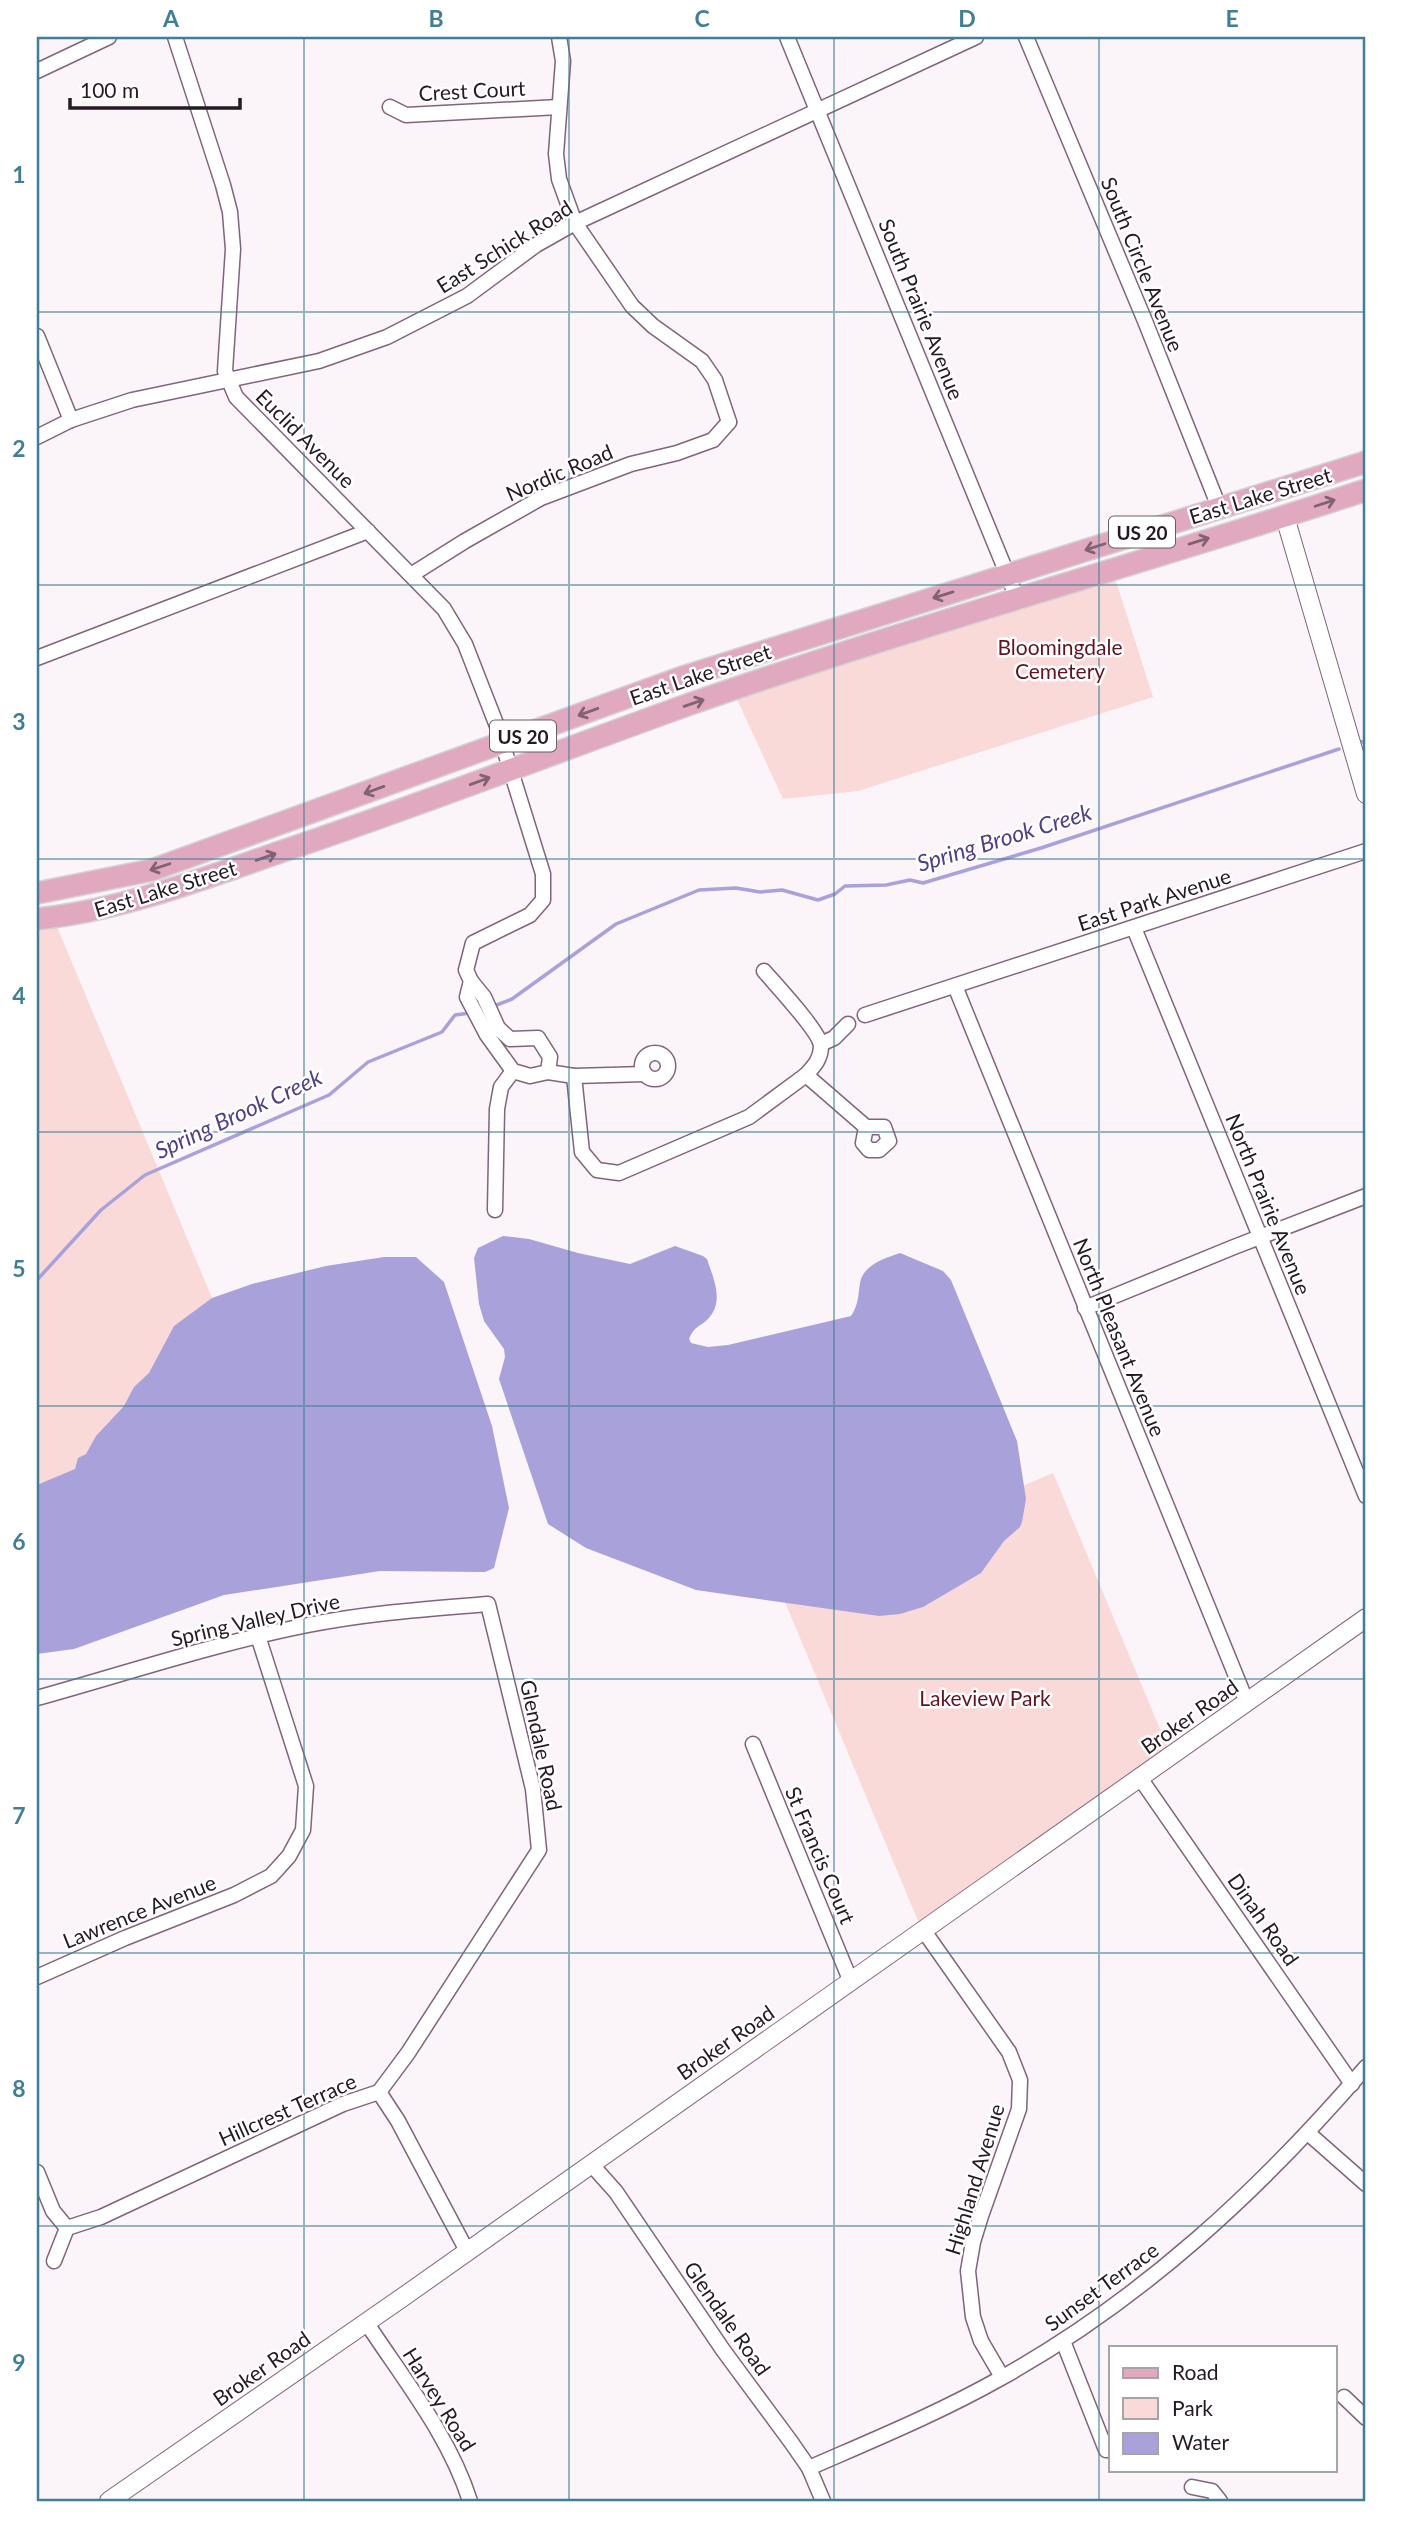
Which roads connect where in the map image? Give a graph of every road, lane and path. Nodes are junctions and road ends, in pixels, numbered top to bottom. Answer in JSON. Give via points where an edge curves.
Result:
{"nodes":[{"id":1,"x":109,"y":37,"type":"edge"},
{"id":2,"x":175,"y":37,"type":"edge"},
{"id":3,"x":559,"y":37,"type":"edge"},
{"id":4,"x":787,"y":37,"type":"edge"},
{"id":5,"x":976,"y":37,"type":"edge"},
{"id":6,"x":1026,"y":37,"type":"edge"},
{"id":7,"x":37,"y":71,"type":"edge"},
{"id":8,"x":390,"y":107,"type":"dead end"},
{"id":9,"x":559,"y":107,"type":"junction"},
{"id":10,"x":818,"y":112,"type":"junction"},
{"id":11,"x":575,"y":223,"type":"junction"},
{"id":12,"x":37,"y":336,"type":"edge"},
{"id":13,"x":228,"y":381,"type":"junction"},
{"id":14,"x":71,"y":419,"type":"junction"},
{"id":15,"x":37,"y":437,"type":"edge"},
{"id":16,"x":1366,"y":462,"type":"edge"},
{"id":17,"x":1277,"y":490,"type":"junction"},
{"id":18,"x":1366,"y":490,"type":"edge"},
{"id":19,"x":1219,"y":507,"type":"junction"},
{"id":20,"x":1285,"y":517,"type":"junction"},
{"id":21,"x":368,"y":531,"type":"junction"},
{"id":22,"x":411,"y":575,"type":"junction"},
{"id":23,"x":1008,"y":575,"type":"junction"},
{"id":24,"x":1017,"y":598,"type":"junction"},
{"id":25,"x":37,"y":657,"type":"edge"},
{"id":26,"x":503,"y":744,"type":"junction"},
{"id":27,"x":512,"y":770,"type":"junction"},
{"id":28,"x":1366,"y":794,"type":"edge"},
{"id":29,"x":1366,"y":851,"type":"edge"},
{"id":30,"x":37,"y":892,"type":"edge"},
{"id":31,"x":37,"y":919,"type":"edge"},
{"id":32,"x":1134,"y":928,"type":"junction"},
{"id":33,"x":764,"y":971,"type":"dead end"},
{"id":34,"x":471,"y":981,"type":"junction"},
{"id":35,"x":955,"y":986,"type":"junction"},
{"id":36,"x":486,"y":1012,"type":"junction"},
{"id":37,"x":865,"y":1015,"type":"dead end"},
{"id":38,"x":848,"y":1024,"type":"dead end"},
{"id":39,"x":821,"y":1044,"type":"junction"},
{"id":40,"x":513,"y":1071,"type":"junction"},
{"id":41,"x":548,"y":1072,"type":"junction"},
{"id":42,"x":645,"y":1074,"type":"dead end"},
{"id":43,"x":806,"y":1075,"type":"junction"},
{"id":44,"x":574,"y":1076,"type":"junction"},
{"id":45,"x":866,"y":1128,"type":"dead end"},
{"id":46,"x":1366,"y":1196,"type":"edge"},
{"id":47,"x":495,"y":1209,"type":"dead end"},
{"id":48,"x":1260,"y":1237,"type":"junction"},
{"id":49,"x":1086,"y":1308,"type":"junction"},
{"id":50,"x":1366,"y":1496,"type":"edge"},
{"id":51,"x":488,"y":1604,"type":"joint"},
{"id":52,"x":1366,"y":1618,"type":"edge"},
{"id":53,"x":258,"y":1636,"type":"junction"},
{"id":54,"x":37,"y":1698,"type":"edge"},
{"id":55,"x":1247,"y":1703,"type":"junction"},
{"id":56,"x":753,"y":1744,"type":"dead end"},
{"id":57,"x":1140,"y":1778,"type":"junction"},
{"id":58,"x":491,"y":1926,"type":"joint"},
{"id":59,"x":924,"y":1931,"type":"junction"},
{"id":60,"x":37,"y":1977,"type":"edge"},
{"id":61,"x":851,"y":1982,"type":"junction"},
{"id":62,"x":1366,"y":2067,"type":"edge"},
{"id":63,"x":1352,"y":2084,"type":"junction"},
{"id":64,"x":379,"y":2092,"type":"junction"},
{"id":65,"x":1308,"y":2133,"type":"junction"},
{"id":66,"x":591,"y":2164,"type":"junction"},
{"id":67,"x":37,"y":2172,"type":"edge"},
{"id":68,"x":1366,"y":2184,"type":"edge"},
{"id":69,"x":67,"y":2228,"type":"junction"},
{"id":70,"x":467,"y":2251,"type":"junction"},
{"id":71,"x":54,"y":2260,"type":"dead end"},
{"id":72,"x":366,"y":2322,"type":"junction"},
{"id":73,"x":1063,"y":2341,"type":"junction"},
{"id":74,"x":1002,"y":2377,"type":"junction"},
{"id":75,"x":1344,"y":2397,"type":"dead end"},
{"id":76,"x":1366,"y":2418,"type":"edge"},
{"id":77,"x":1106,"y":2450,"type":"dead end"},
{"id":78,"x":809,"y":2468,"type":"junction"},
{"id":79,"x":1192,"y":2487,"type":"dead end"},
{"id":80,"x":109,"y":2501,"type":"edge"},
{"id":81,"x":470,"y":2501,"type":"edge"},
{"id":82,"x":823,"y":2501,"type":"edge"},
{"id":83,"x":1220,"y":2501,"type":"edge"}],
"edges":[{"from":1,"to":7,"type":"street"},
{"from":2,"to":13,"type":"street","name":"Euclid Avenue","via":[[230,212]]},
{"from":3,"to":9,"type":"street","via":[[563,54]]},
{"from":4,"to":10,"type":"street","name":"South Prairie Avenue"},
{"from":5,"to":10,"type":"street","name":"East Schick Road"},
{"from":6,"to":19,"type":"street","name":"South Circle Avenue"},
{"from":8,"to":9,"type":"street","name":"Crest Court","via":[[419,115]]},
{"from":9,"to":11,"type":"street","via":[[559,178]]},
{"from":10,"to":11,"type":"street","name":"East Schick Road"},
{"from":10,"to":23,"type":"street","name":"South Prairie Avenue"},
{"from":11,"to":13,"type":"street","name":"East Schick Road","via":[[536,245],[467,296],[405,329],[319,361]]},
{"from":11,"to":22,"type":"street","name":"Nordic Road","via":[[632,306],[702,361],[733,423],[713,440],[541,498]]},
{"from":12,"to":14,"type":"street"},
{"from":13,"to":14,"type":"street","name":"East Schick Road","via":[[146,396]]},
{"from":13,"to":21,"type":"street","name":"Euclid Avenue","via":[[236,397]]},
{"from":14,"to":15,"type":"street","name":"East Schick Road"},
{"from":16,"to":17,"type":"main road","name":"East Lake Street","number":"US 20"},
{"from":17,"to":19,"type":"main road","name":"East Lake Street","number":"US 20"},
{"from":17,"to":20,"type":"street"},
{"from":20,"to":18,"type":"main road","name":"East Lake Street","number":"US 20","one_way":true},
{"from":19,"to":23,"type":"main road","name":"East Lake Street","number":"US 20","one_way":true},
{"from":24,"to":20,"type":"main road","name":"East Lake Street","number":"US 20","one_way":true},
{"from":20,"to":28,"type":"street"},
{"from":21,"to":22,"type":"street","name":"Euclid Avenue"},
{"from":21,"to":25,"type":"street"},
{"from":22,"to":26,"type":"street","name":"Euclid Avenue","via":[[456,626]]},
{"from":23,"to":24,"type":"street","name":"South Prairie Avenue"},
{"from":23,"to":26,"type":"main road","name":"East Lake Street","number":"US 20","one_way":true,"via":[[680,678]]},
{"from":27,"to":24,"type":"main road","name":"East Lake Street","number":"US 20","one_way":true,"via":[[689,705]]},
{"from":26,"to":27,"type":"street","name":"Euclid Avenue"},
{"from":26,"to":30,"type":"main road","name":"East Lake Street","number":"US 20","one_way":true,"via":[[152,870]]},
{"from":31,"to":27,"type":"main road","name":"East Lake Street","number":"US 20","one_way":true,"via":[[162,893]]},
{"from":27,"to":34,"type":"street","name":"Euclid Avenue","via":[[543,874],[543,900],[530,915],[473,943],[466,970]]},
{"from":29,"to":32,"type":"street","name":"East Park Avenue"},
{"from":32,"to":35,"type":"street","name":"East Park Avenue"},
{"from":32,"to":48,"type":"street","name":"North Prairie Avenue"},
{"from":33,"to":39,"type":"street"},
{"from":34,"to":36,"type":"street"},
{"from":34,"to":36,"type":"street","name":"Euclid Avenue","via":[[467,997],[471,1005]]},
{"from":35,"to":37,"type":"street","name":"East Park Avenue"},
{"from":35,"to":49,"type":"street","name":"North Pleasant Avenue"},
{"from":36,"to":40,"type":"street","via":[[487,1035]]},
{"from":36,"to":41,"type":"street","via":[[510,1039],[538,1038],[550,1057]]},
{"from":38,"to":39,"type":"street"},
{"from":39,"to":43,"type":"street","via":[[819,1059]]},
{"from":40,"to":41,"type":"street","via":[[530,1076]]},
{"from":40,"to":47,"type":"street","via":[[501,1087],[497,1109]]},
{"from":41,"to":44,"type":"street"},
{"from":42,"to":44,"type":"street"},
{"from":43,"to":44,"type":"street","via":[[749,1118],[619,1173],[597,1170],[582,1152]]},
{"from":43,"to":45,"type":"street"},
{"from":46,"to":48,"type":"street"},
{"from":48,"to":49,"type":"street"},
{"from":48,"to":50,"type":"street","name":"North Prairie Avenue"},
{"from":49,"to":55,"type":"street","name":"North Pleasant Avenue"},
{"from":51,"to":53,"type":"street","name":"Spring Valley Drive","via":[[370,1615]]},
{"from":51,"to":58,"type":"street","name":"Glendale Road","via":[[533,1789],[539,1850]]},
{"from":52,"to":55,"type":"street","name":"Broker Road"},
{"from":53,"to":54,"type":"street","name":"Spring Valley Drive"},
{"from":53,"to":60,"type":"street","name":"Lawrence Avenue","via":[[303,1773],[303,1830],[289,1856],[257,1884]]},
{"from":55,"to":57,"type":"street","name":"Broker Road"},
{"from":56,"to":61,"type":"street","name":"St Francis Court"},
{"from":57,"to":59,"type":"street","name":"Broker Road"},
{"from":57,"to":63,"type":"street","name":"Dinah Road"},
{"from":58,"to":64,"type":"street","name":"Hillcrest Terrace"},
{"from":59,"to":61,"type":"street","name":"Broker Road"},
{"from":59,"to":74,"type":"street","name":"Highland Avenue","via":[[1009,2052],[1020,2080],[1016,2119],[981,2216],[968,2270],[973,2317]]},
{"from":61,"to":66,"type":"street","name":"Broker Road"},
{"from":62,"to":63,"type":"street","name":"Sunset Terrace"},
{"from":63,"to":65,"type":"street","name":"Sunset Terrace"},
{"from":64,"to":69,"type":"street","name":"Hillcrest Terrace","via":[[343,2104],[101,2217]]},
{"from":64,"to":70,"type":"street"},
{"from":65,"to":68,"type":"street"},
{"from":65,"to":73,"type":"street","name":"Sunset Terrace","via":[[1198,2240]]},
{"from":66,"to":70,"type":"street","name":"Broker Road"},
{"from":66,"to":78,"type":"street","name":"Glendale Road"},
{"from":67,"to":69,"type":"street","via":[[52,2211]]},
{"from":69,"to":71,"type":"street"},
{"from":70,"to":72,"type":"street","name":"Broker Road"},
{"from":72,"to":80,"type":"street","name":"Broker Road"},
{"from":72,"to":81,"type":"street","name":"Harvey Road","via":[[441,2434]]},
{"from":73,"to":74,"type":"street","name":"Sunset Terrace"},
{"from":73,"to":77,"type":"street"},
{"from":74,"to":78,"type":"street","name":"Sunset Terrace"},
{"from":75,"to":76,"type":"street"},
{"from":78,"to":82,"type":"street","name":"Glendale Road"},
{"from":79,"to":83,"type":"street","via":[[1212,2491]]}]}
